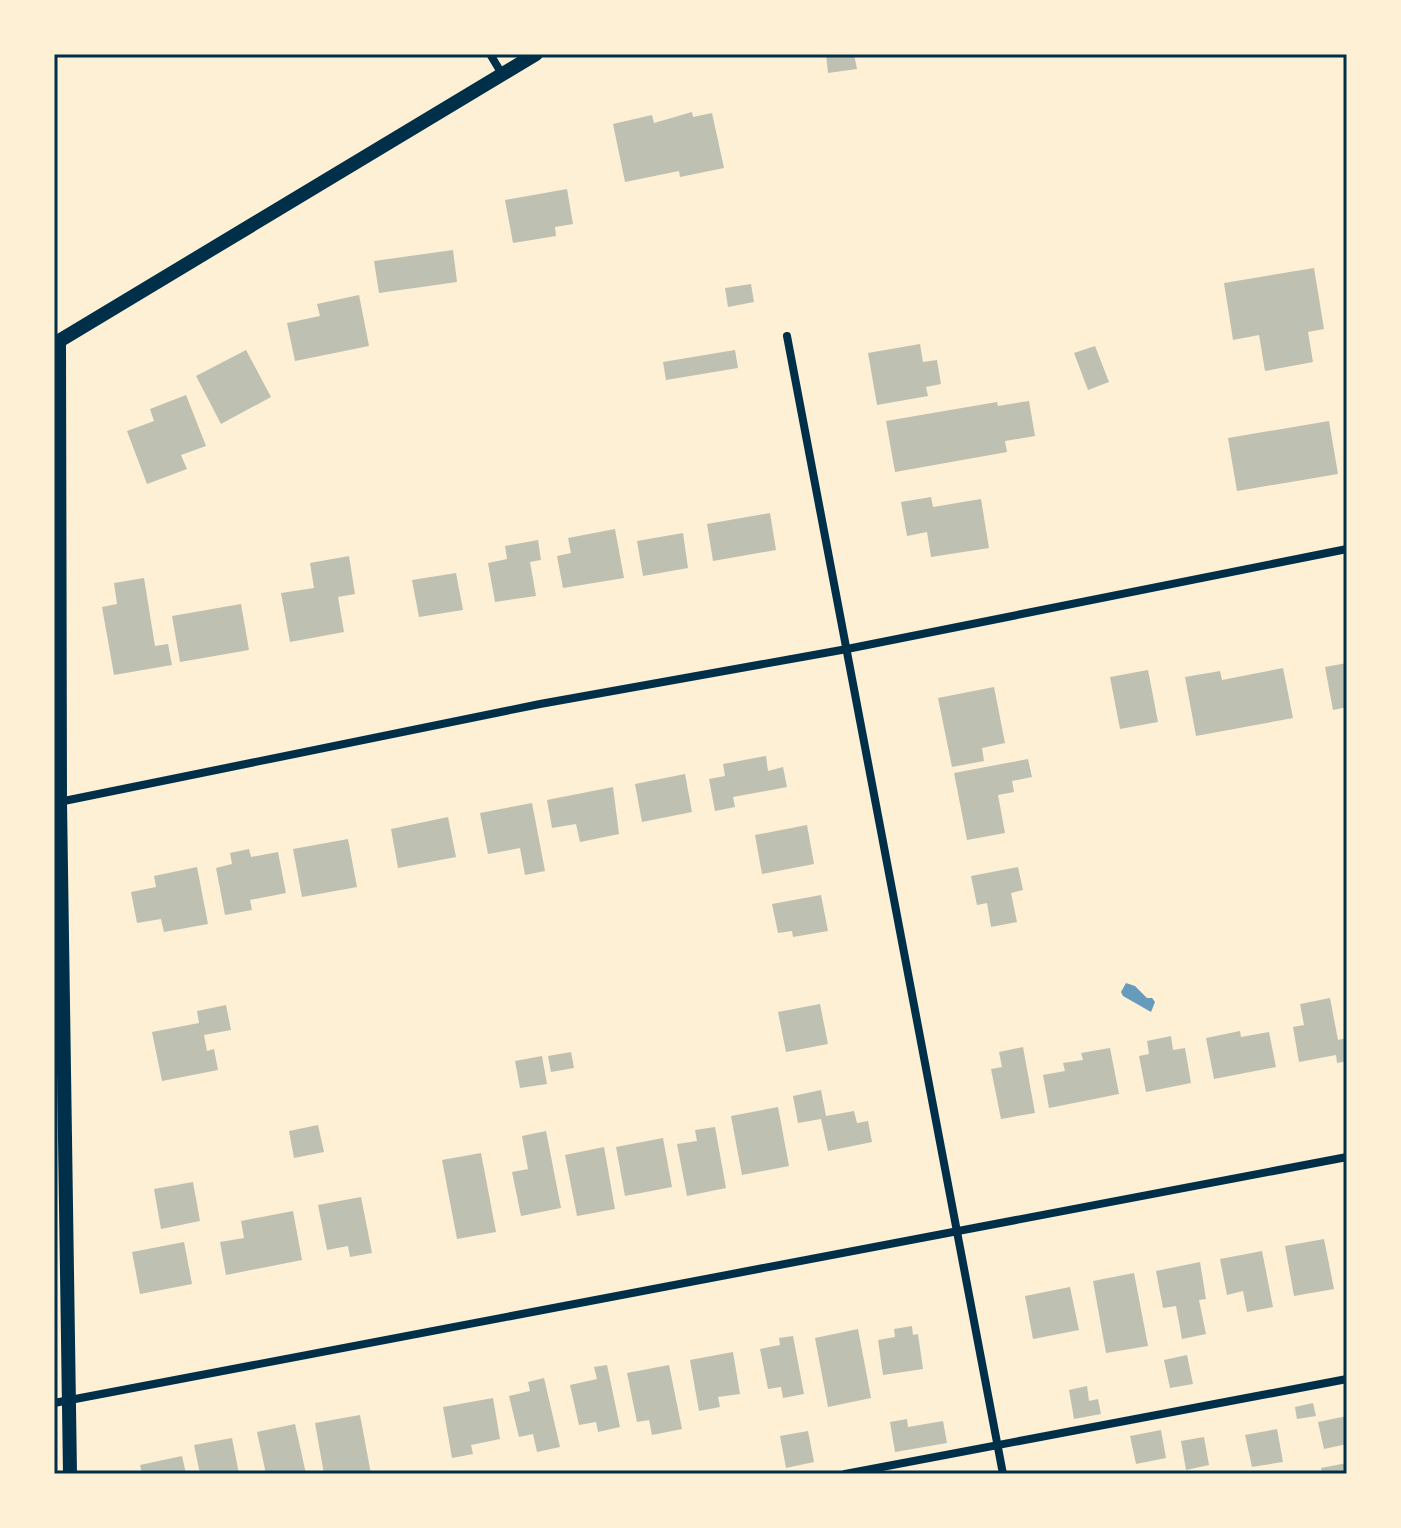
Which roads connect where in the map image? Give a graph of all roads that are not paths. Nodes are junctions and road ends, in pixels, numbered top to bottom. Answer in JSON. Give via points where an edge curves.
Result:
{"nodes":[{"id":1,"x":490,"y":54,"type":"edge"},
{"id":2,"x":536,"y":54,"type":"edge"},
{"id":3,"x":502,"y":74,"type":"junction"},
{"id":4,"x":787,"y":336,"type":"dead end"},
{"id":5,"x":56,"y":343,"type":"edge"},
{"id":6,"x":1347,"y":549,"type":"edge"},
{"id":7,"x":847,"y":649,"type":"junction"},
{"id":8,"x":57,"y":803,"type":"edge"},
{"id":9,"x":1347,"y":1157,"type":"edge"},
{"id":10,"x":957,"y":1231,"type":"junction"},
{"id":11,"x":1347,"y":1379,"type":"edge"},
{"id":12,"x":62,"y":1402,"type":"edge"},
{"id":13,"x":998,"y":1444,"type":"junction"},
{"id":14,"x":70,"y":1474,"type":"edge"},
{"id":15,"x":845,"y":1474,"type":"edge"},
{"id":16,"x":1003,"y":1474,"type":"edge"}],
"edges":[{"from":1,"to":3,"type":"street"},
{"from":2,"to":3,"type":"street"},
{"from":3,"to":5,"type":"street"},
{"from":4,"to":7,"type":"street"},
{"from":5,"to":8,"type":"street"},
{"from":6,"to":7,"type":"street"},
{"from":7,"to":8,"type":"street","via":[[540,704]]},
{"from":7,"to":10,"type":"street"},
{"from":8,"to":12,"type":"street"},
{"from":9,"to":10,"type":"street"},
{"from":10,"to":12,"type":"street"},
{"from":10,"to":13,"type":"street"},
{"from":11,"to":13,"type":"street"},
{"from":12,"to":14,"type":"street"},
{"from":13,"to":15,"type":"street"},
{"from":13,"to":16,"type":"street"}]}
